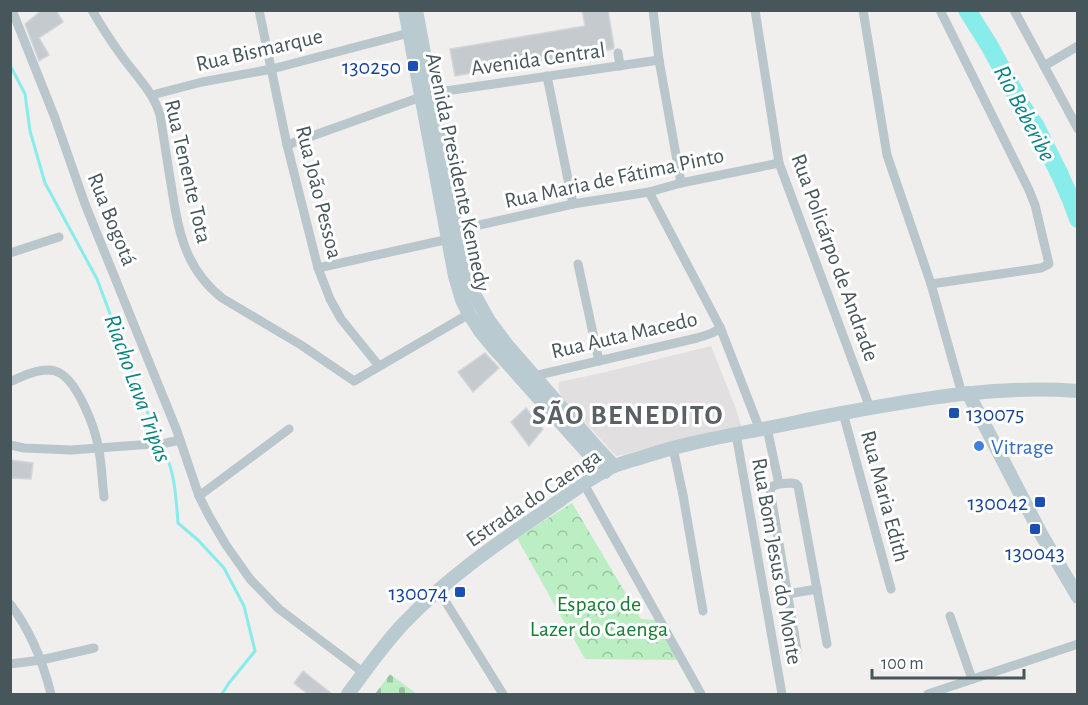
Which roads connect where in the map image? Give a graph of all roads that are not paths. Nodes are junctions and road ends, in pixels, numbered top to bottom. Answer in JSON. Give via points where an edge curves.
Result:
{"nodes":[{"id":1,"x":12,"y":10,"type":"edge"},
{"id":2,"x":92,"y":10,"type":"edge"},
{"id":3,"x":259,"y":10,"type":"edge"},
{"id":4,"x":405,"y":10,"type":"edge"},
{"id":5,"x":416,"y":10,"type":"edge"},
{"id":6,"x":653,"y":10,"type":"edge"},
{"id":7,"x":755,"y":10,"type":"edge"},
{"id":8,"x":863,"y":10,"type":"edge"},
{"id":9,"x":940,"y":10,"type":"edge"},
{"id":10,"x":1014,"y":10,"type":"edge"},
{"id":11,"x":409,"y":33,"type":"junction"},
{"id":12,"x":1077,"y":46,"type":"edge"},
{"id":13,"x":618,"y":52,"type":"dead end"},
{"id":14,"x":659,"y":60,"type":"junction"},
{"id":15,"x":620,"y":66,"type":"junction"},
{"id":16,"x":1044,"y":66,"type":"junction"},
{"id":17,"x":272,"y":69,"type":"junction"},
{"id":18,"x":547,"y":76,"type":"junction"},
{"id":19,"x":152,"y":95,"type":"junction"},
{"id":20,"x":427,"y":95,"type":"junction"},
{"id":21,"x":1077,"y":129,"type":"edge"},
{"id":22,"x":287,"y":145,"type":"junction"},
{"id":23,"x":779,"y":163,"type":"junction"},
{"id":24,"x":681,"y":183,"type":"junction"},
{"id":25,"x":649,"y":192,"type":"junction"},
{"id":26,"x":573,"y":204,"type":"junction"},
{"id":27,"x":453,"y":235,"type":"junction"},
{"id":28,"x":59,"y":237,"type":"dead end"},
{"id":29,"x":10,"y":253,"type":"edge"},
{"id":30,"x":578,"y":264,"type":"dead end"},
{"id":31,"x":318,"y":268,"type":"junction"},
{"id":32,"x":931,"y":284,"type":"junction"},
{"id":33,"x":469,"y":314,"type":"junction"},
{"id":34,"x":720,"y":327,"type":"junction"},
{"id":35,"x":599,"y":361,"type":"junction"},
{"id":36,"x":379,"y":366,"type":"junction"},
{"id":37,"x":534,"y":376,"type":"junction"},
{"id":38,"x":10,"y":382,"type":"edge"},
{"id":39,"x":1077,"y":391,"type":"edge"},
{"id":40,"x":965,"y":393,"type":"junction"},
{"id":41,"x":870,"y":408,"type":"junction"},
{"id":42,"x":843,"y":413,"type":"junction"},
{"id":43,"x":289,"y":429,"type":"dead end"},
{"id":44,"x":764,"y":429,"type":"junction"},
{"id":45,"x":736,"y":434,"type":"junction"},
{"id":46,"x":180,"y":440,"type":"junction"},
{"id":47,"x":10,"y":445,"type":"edge"},
{"id":48,"x":673,"y":447,"type":"junction"},
{"id":49,"x":99,"y":449,"type":"junction"},
{"id":50,"x":610,"y":469,"type":"junction"},
{"id":51,"x":584,"y":484,"type":"junction"},
{"id":52,"x":779,"y":484,"type":"junction"},
{"id":53,"x":199,"y":496,"type":"junction"},
{"id":54,"x":104,"y":497,"type":"dead end"},
{"id":55,"x":817,"y":589,"type":"junction"},
{"id":56,"x":891,"y":589,"type":"dead end"},
{"id":57,"x":439,"y":591,"type":"junction"},
{"id":58,"x":788,"y":594,"type":"junction"},
{"id":59,"x":1077,"y":597,"type":"edge"},
{"id":60,"x":10,"y":604,"type":"edge"},
{"id":61,"x":703,"y":611,"type":"dead end"},
{"id":62,"x":950,"y":616,"type":"dead end"},
{"id":63,"x":827,"y":644,"type":"dead end"},
{"id":64,"x":1077,"y":644,"type":"edge"},
{"id":65,"x":94,"y":648,"type":"dead end"},
{"id":66,"x":797,"y":650,"type":"dead end"},
{"id":67,"x":41,"y":660,"type":"junction"},
{"id":68,"x":10,"y":664,"type":"edge"},
{"id":69,"x":364,"y":673,"type":"junction"},
{"id":70,"x":972,"y":680,"type":"junction"},
{"id":71,"x":942,"y":692,"type":"edge"},
{"id":72,"x":51,"y":694,"type":"edge"},
{"id":73,"x":348,"y":694,"type":"edge"},
{"id":74,"x":503,"y":694,"type":"edge"},
{"id":75,"x":701,"y":694,"type":"edge"},
{"id":76,"x":782,"y":694,"type":"edge"},
{"id":77,"x":928,"y":694,"type":"edge"}],
"edges":[{"from":1,"to":46,"type":"street","name":"Rua Bogotá"},
{"from":2,"to":19,"type":"street","name":"Rua Tenente Tota"},
{"from":3,"to":17,"type":"street","name":"Rua João Pessoa"},
{"from":4,"to":11,"type":"main road","name":"Avenida Presidente Kennedy"},
{"from":5,"to":20,"type":"main road","name":"Avenida Presidente Kennedy"},
{"from":6,"to":14,"type":"street"},
{"from":7,"to":23,"type":"street","name":"Rua Policárpo de Andrade"},
{"from":8,"to":32,"type":"street","via":[[887,155]]},
{"from":9,"to":32,"type":"street","via":[[1035,205],[1049,264]]},
{"from":10,"to":16,"type":"street"},
{"from":11,"to":17,"type":"street","name":"Rua Bismarque"},
{"from":11,"to":20,"type":"main road","name":"Avenida Presidente Kennedy"},
{"from":12,"to":16,"type":"street"},
{"from":13,"to":15,"type":"street"},
{"from":14,"to":15,"type":"street","name":"Avenida Central"},
{"from":14,"to":24,"type":"street"},
{"from":15,"to":18,"type":"street","name":"Avenida Central"},
{"from":16,"to":21,"type":"street"},
{"from":17,"to":19,"type":"street","name":"Rua Bismarque"},
{"from":17,"to":22,"type":"street","name":"Rua João Pessoa"},
{"from":18,"to":20,"type":"street","name":"Avenida Central"},
{"from":18,"to":26,"type":"street"},
{"from":19,"to":36,"type":"street","name":"Rua Tenente Tota","via":[[160,115],[181,237],[187,255],[210,289],[354,381]]},
{"from":20,"to":22,"type":"street","name":"Avenida Central"},
{"from":20,"to":27,"type":"main road","name":"Avenida Presidente Kennedy"},
{"from":22,"to":31,"type":"street","name":"Rua João Pessoa"},
{"from":23,"to":24,"type":"street","name":"Rua Maria de Fátima Pinto"},
{"from":23,"to":41,"type":"street","name":"Rua Policárpo de Andrade"},
{"from":24,"to":25,"type":"street","name":"Rua Maria de Fátima Pinto"},
{"from":25,"to":26,"type":"street","name":"Rua Maria de Fátima Pinto"},
{"from":25,"to":34,"type":"street","name":"Rua Auta Macedo"},
{"from":26,"to":27,"type":"street","name":"Rua Maria de Fátima Pinto"},
{"from":27,"to":31,"type":"street","name":"Rua Maria de Fátima Pinto"},
{"from":27,"to":33,"type":"main road","name":"Avenida Presidente Kennedy","via":[[455,276]]},
{"from":27,"to":37,"type":"main road","name":"Avenida Presidente Kennedy","via":[[472,291],[489,321]]},
{"from":28,"to":29,"type":"street"},
{"from":30,"to":35,"type":"street"},
{"from":31,"to":36,"type":"street","name":"Rua João Pessoa","via":[[341,319]]},
{"from":32,"to":40,"type":"street"},
{"from":33,"to":36,"type":"street"},
{"from":33,"to":50,"type":"main road","name":"Avenida Presidente Kennedy","via":[[494,348]]},
{"from":34,"to":35,"type":"street","name":"Rua Auta Macedo","via":[[697,338]]},
{"from":34,"to":44,"type":"street","name":"Rua Auta Macedo"},
{"from":35,"to":37,"type":"street","name":"Rua Auta Macedo"},
{"from":37,"to":50,"type":"main road","name":"Avenida Presidente Kennedy","via":[[598,449]]},
{"from":38,"to":49,"type":"street","via":[[44,371],[63,375],[87,410]]},
{"from":39,"to":40,"type":"main road","name":"Estrada do Caenga"},
{"from":40,"to":41,"type":"main road","name":"Estrada do Caenga"},
{"from":40,"to":59,"type":"main road"},
{"from":41,"to":42,"type":"main road","name":"Estrada do Caenga"},
{"from":42,"to":44,"type":"main road","name":"Estrada do Caenga"},
{"from":42,"to":56,"type":"street","name":"Rua Maria Edith"},
{"from":43,"to":53,"type":"street"},
{"from":44,"to":45,"type":"main road","name":"Estrada do Caenga"},
{"from":44,"to":52,"type":"street","name":"Rua Auta Macedo"},
{"from":45,"to":48,"type":"main road","name":"Estrada do Caenga"},
{"from":45,"to":76,"type":"street","name":"Rua Bom Jesus do Monte"},
{"from":46,"to":49,"type":"street"},
{"from":46,"to":53,"type":"street","name":"Rua Bogotá"},
{"from":47,"to":49,"type":"street"},
{"from":48,"to":50,"type":"main road","name":"Estrada do Caenga"},
{"from":48,"to":61,"type":"street"},
{"from":49,"to":54,"type":"street"},
{"from":50,"to":51,"type":"main road","name":"Estrada do Caenga"},
{"from":51,"to":57,"type":"main road","name":"Estrada do Caenga","via":[[494,545]]},
{"from":51,"to":75,"type":"street"},
{"from":52,"to":55,"type":"street","via":[[798,486]]},
{"from":52,"to":58,"type":"street","via":[[770,490]]},
{"from":53,"to":69,"type":"street","name":"Rua Bogotá","via":[[250,579],[279,609]]},
{"from":55,"to":58,"type":"street"},
{"from":55,"to":63,"type":"street"},
{"from":57,"to":69,"type":"main road","name":"Estrada do Caenga","via":[[405,623]]},
{"from":57,"to":74,"type":"street"},
{"from":58,"to":66,"type":"street"},
{"from":60,"to":67,"type":"street"},
{"from":62,"to":70,"type":"street"},
{"from":64,"to":70,"type":"street"},
{"from":65,"to":67,"type":"street"},
{"from":67,"to":68,"type":"street"},
{"from":67,"to":72,"type":"street"},
{"from":69,"to":73,"type":"main road","name":"Estrada do Caenga"},
{"from":70,"to":71,"type":"street"},
{"from":71,"to":77,"type":"street"}]}
